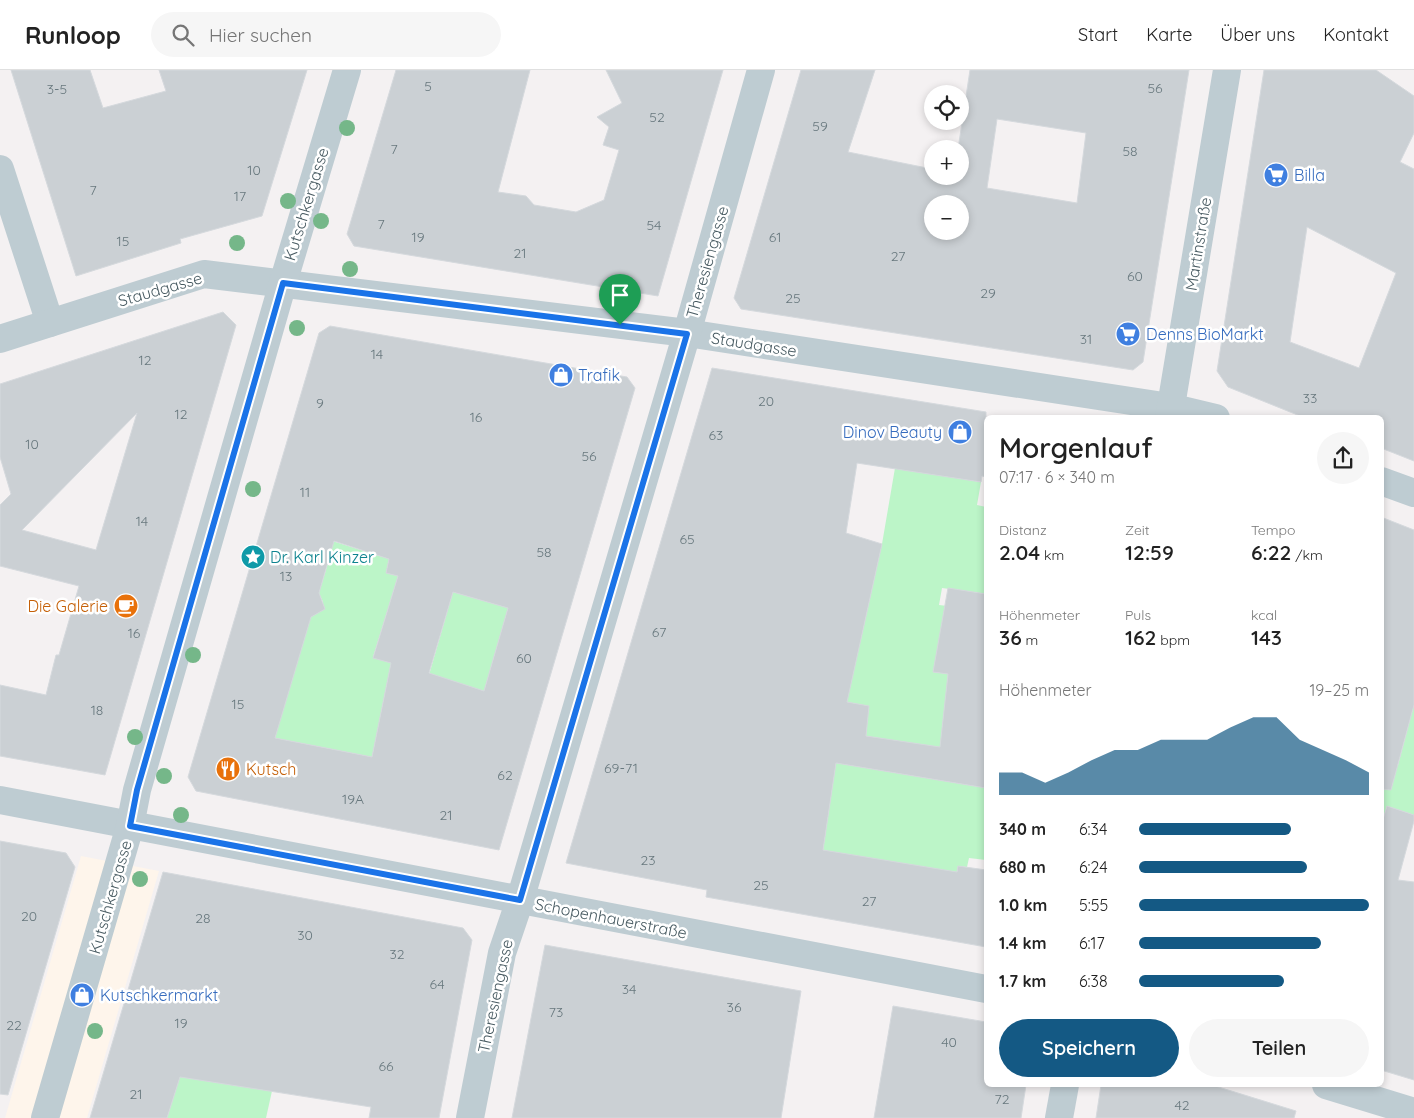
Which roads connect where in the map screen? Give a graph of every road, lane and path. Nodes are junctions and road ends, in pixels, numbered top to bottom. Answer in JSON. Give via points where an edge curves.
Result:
{"nodes":[{"id":1,"x":347,"y":70,"type":"edge"},
{"id":2,"x":762,"y":70,"type":"edge"},
{"id":3,"x":1226,"y":70,"type":"edge"},
{"id":4,"x":0,"y":169,"type":"edge"},
{"id":5,"x":283,"y":283,"type":"junction"},
{"id":6,"x":50,"y":323,"type":"junction"},
{"id":7,"x":687,"y":334,"type":"junction"},
{"id":8,"x":0,"y":339,"type":"edge"},
{"id":9,"x":1170,"y":412,"type":"edge"},
{"id":10,"x":1208,"y":415,"type":"edge"},
{"id":11,"x":1384,"y":482,"type":"edge"},
{"id":12,"x":1414,"y":494,"type":"edge"},
{"id":13,"x":0,"y":800,"type":"edge"},
{"id":14,"x":130,"y":826,"type":"junction"},
{"id":15,"x":520,"y":900,"type":"junction"},
{"id":16,"x":984,"y":990,"type":"edge"},
{"id":17,"x":1065,"y":1087,"type":"edge"},
{"id":18,"x":1333,"y":1087,"type":"edge"},
{"id":19,"x":1414,"y":1112,"type":"edge"},
{"id":20,"x":46,"y":1118,"type":"edge"},
{"id":21,"x":470,"y":1118,"type":"edge"},
{"id":22,"x":1059,"y":1118,"type":"edge"}],
"edges":[{"from":1,"to":5,"type":"street","name":"Kutschkergasse"},
{"from":2,"to":7,"type":"street","name":"Theresiengasse"},
{"from":3,"to":9,"type":"street","name":"Martinstraße"},
{"from":4,"to":6,"type":"street"},
{"from":5,"to":6,"type":"street","name":"Staudgasse","via":[[204,274]]},
{"from":5,"to":7,"type":"street","name":"Staudgasse"},
{"from":5,"to":14,"type":"street","name":"Kutschkergasse","via":[[137,790]]},
{"from":6,"to":8,"type":"street","name":"Staudgasse"},
{"from":7,"to":9,"type":"street","name":"Staudgasse"},
{"from":7,"to":15,"type":"street","name":"Theresiengasse"},
{"from":9,"to":10,"type":"street","name":"Staudgasse"},
{"from":11,"to":12,"type":"street"},
{"from":13,"to":14,"type":"street","name":"Schopenhauerstraße"},
{"from":14,"to":15,"type":"street","name":"Schopenhauerstraße"},
{"from":14,"to":20,"type":"street","name":"Kutschkergasse"},
{"from":15,"to":16,"type":"street","name":"Schopenhauerstraße"},
{"from":15,"to":21,"type":"street","name":"Theresiengasse","via":[[502,953]]},
{"from":17,"to":22,"type":"street"},
{"from":18,"to":19,"type":"street"}]}
